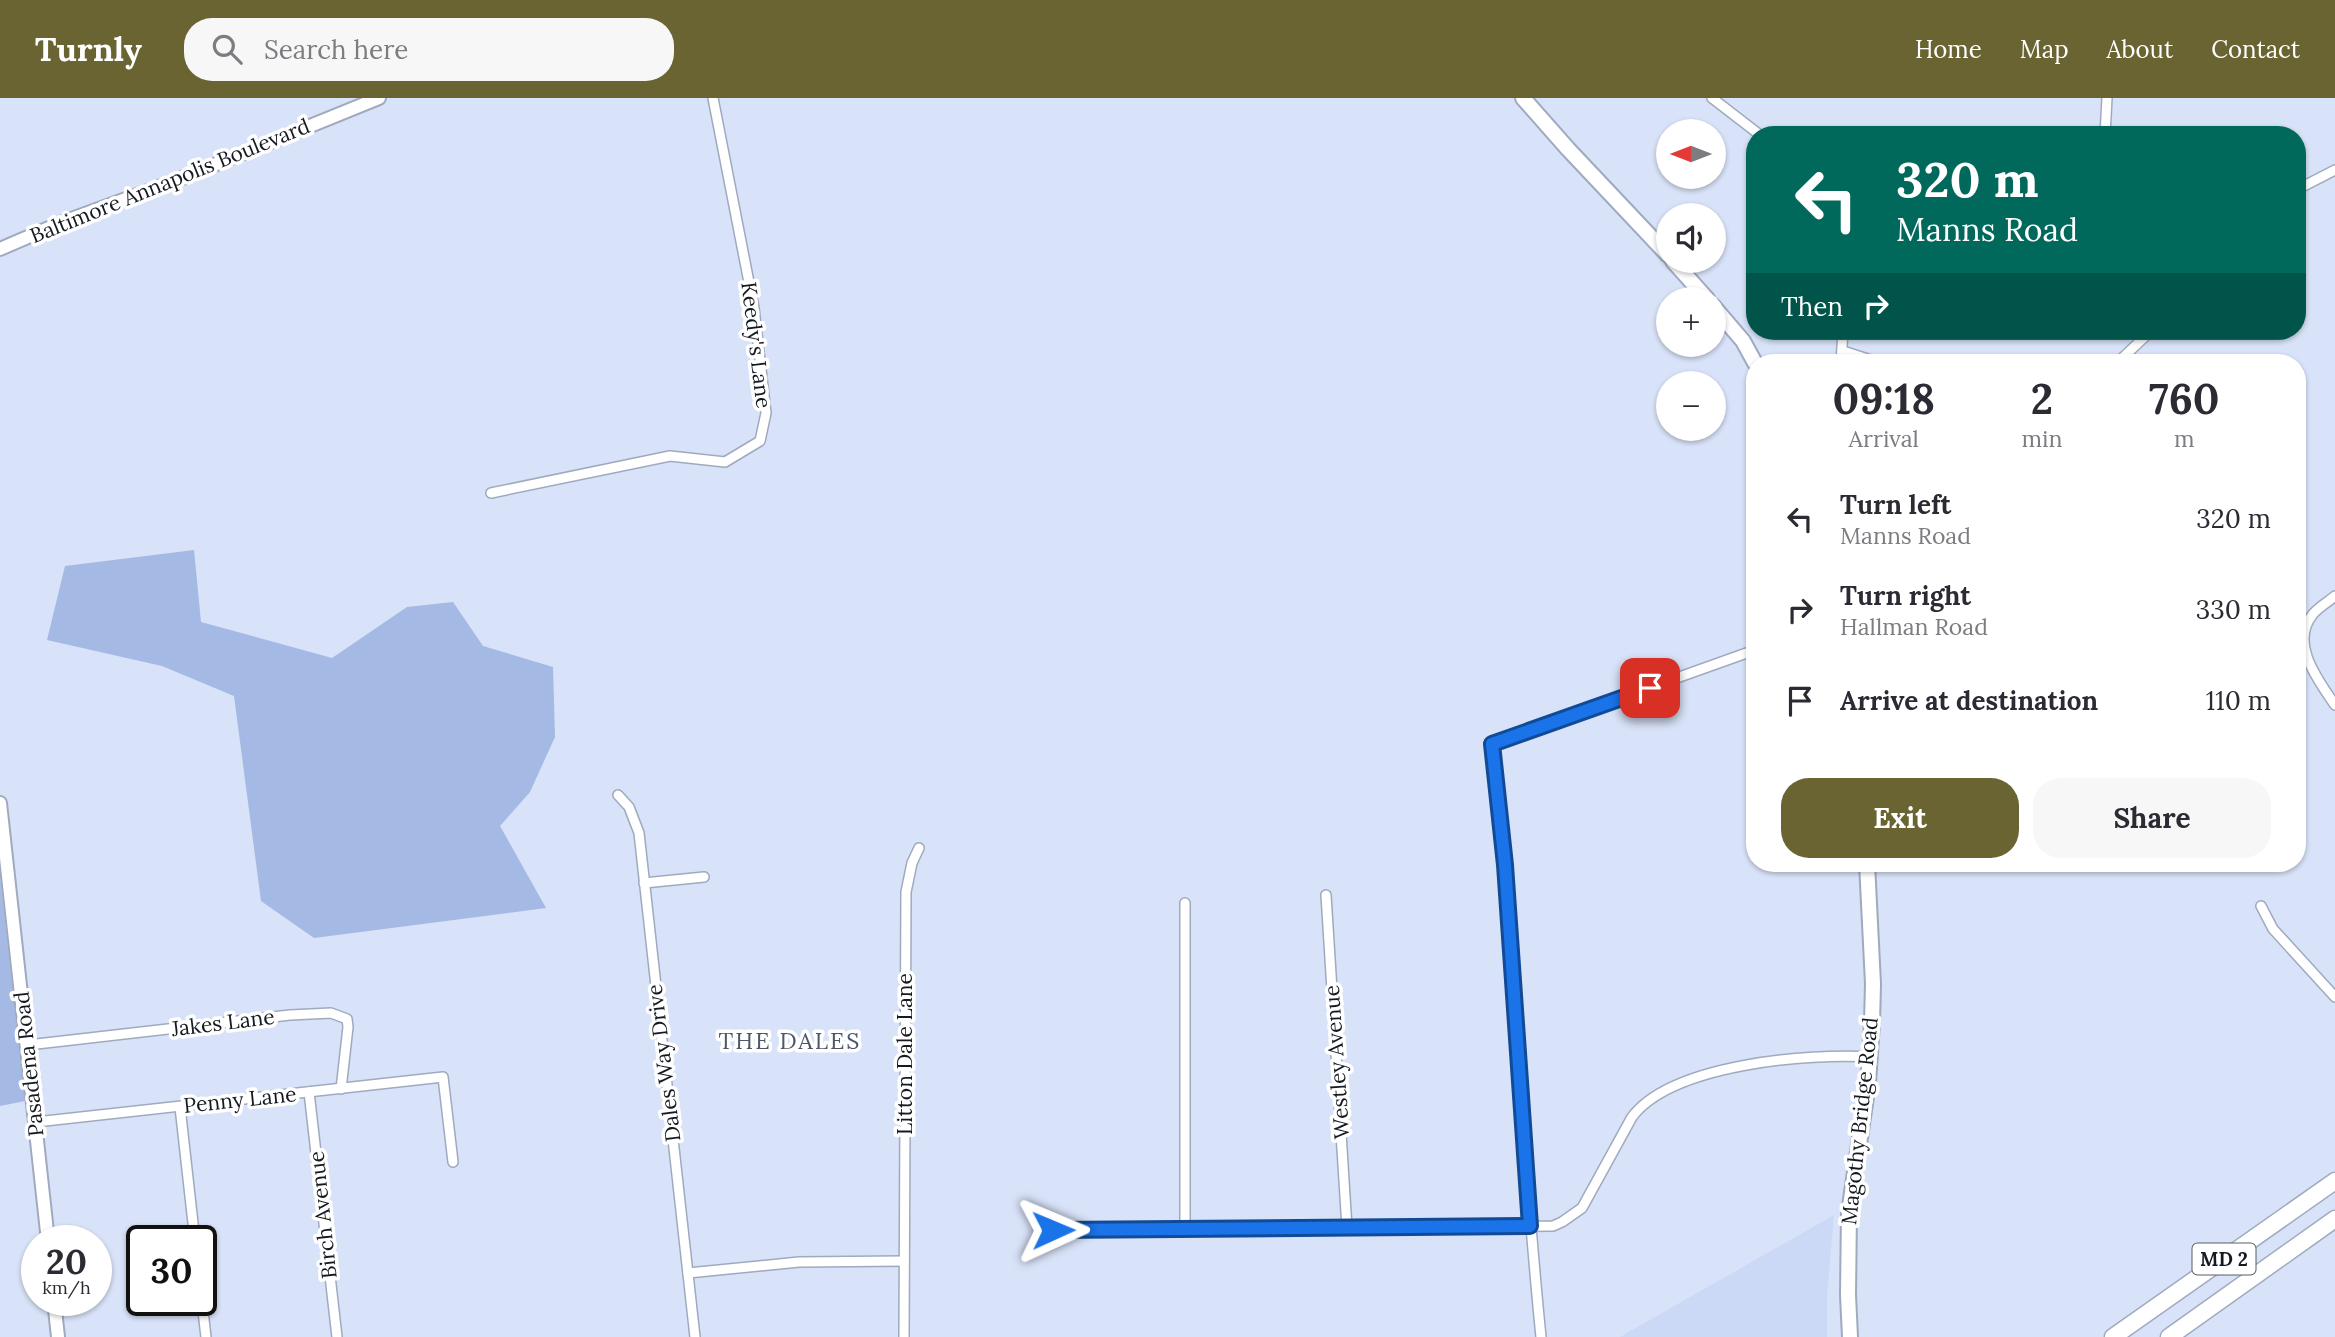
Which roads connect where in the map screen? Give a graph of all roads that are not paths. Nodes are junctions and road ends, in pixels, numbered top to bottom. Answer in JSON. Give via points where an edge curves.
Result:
{"nodes":[{"id":1,"x":379,"y":98,"type":"edge"},
{"id":2,"x":713,"y":98,"type":"edge"},
{"id":3,"x":1523,"y":98,"type":"edge"},
{"id":4,"x":1712,"y":98,"type":"edge"},
{"id":5,"x":2106,"y":98,"type":"edge"},
{"id":6,"x":1748,"y":126,"type":"edge"},
{"id":7,"x":2105,"y":126,"type":"edge"},
{"id":8,"x":2335,"y":170,"type":"edge"},
{"id":9,"x":2306,"y":185,"type":"edge"},
{"id":10,"x":1656,"y":242,"type":"edge"},
{"id":11,"x":0,"y":249,"type":"edge"},
{"id":12,"x":1684,"y":273,"type":"edge"},
{"id":13,"x":1696,"y":287,"type":"edge"},
{"id":14,"x":1726,"y":322,"type":"edge"},
{"id":15,"x":1843,"y":340,"type":"edge"},
{"id":16,"x":2141,"y":340,"type":"edge"},
{"id":17,"x":1843,"y":351,"type":"junction"},
{"id":18,"x":1750,"y":354,"type":"edge"},
{"id":19,"x":1842,"y":354,"type":"edge"},
{"id":20,"x":1852,"y":354,"type":"edge"},
{"id":21,"x":2127,"y":354,"type":"edge"},
{"id":22,"x":491,"y":493,"type":"dead end"},
{"id":23,"x":2335,"y":596,"type":"edge"},
{"id":24,"x":2306,"y":626,"type":"edge"},
{"id":25,"x":1746,"y":653,"type":"edge"},
{"id":26,"x":2306,"y":655,"type":"edge"},
{"id":27,"x":2335,"y":705,"type":"edge"},
{"id":28,"x":618,"y":795,"type":"dead end"},
{"id":29,"x":0,"y":803,"type":"edge"},
{"id":30,"x":919,"y":848,"type":"dead end"},
{"id":31,"x":1867,"y":872,"type":"edge"},
{"id":32,"x":704,"y":877,"type":"dead end"},
{"id":33,"x":644,"y":883,"type":"junction"},
{"id":34,"x":1326,"y":895,"type":"dead end"},
{"id":35,"x":1185,"y":903,"type":"dead end"},
{"id":36,"x":2261,"y":906,"type":"dead end"},
{"id":37,"x":2335,"y":997,"type":"edge"},
{"id":38,"x":27,"y":1045,"type":"junction"},
{"id":39,"x":1871,"y":1057,"type":"junction"},
{"id":40,"x":341,"y":1089,"type":"junction"},
{"id":41,"x":309,"y":1092,"type":"junction"},
{"id":42,"x":180,"y":1107,"type":"junction"},
{"id":43,"x":36,"y":1122,"type":"junction"},
{"id":44,"x":453,"y":1162,"type":"dead end"},
{"id":45,"x":2335,"y":1181,"type":"edge"},
{"id":46,"x":2335,"y":1219,"type":"edge"},
{"id":47,"x":46,"y":1225,"type":"edge"},
{"id":48,"x":193,"y":1225,"type":"edge"},
{"id":49,"x":1530,"y":1226,"type":"junction"},
{"id":50,"x":1185,"y":1228,"type":"junction"},
{"id":51,"x":1347,"y":1228,"type":"junction"},
{"id":52,"x":1053,"y":1230,"type":"dead end"},
{"id":53,"x":904,"y":1261,"type":"junction"},
{"id":54,"x":688,"y":1273,"type":"junction"},
{"id":55,"x":56,"y":1316,"type":"edge"},
{"id":56,"x":204,"y":1316,"type":"edge"},
{"id":57,"x":58,"y":1337,"type":"edge"},
{"id":58,"x":206,"y":1337,"type":"edge"},
{"id":59,"x":337,"y":1337,"type":"edge"},
{"id":60,"x":695,"y":1337,"type":"edge"},
{"id":61,"x":904,"y":1337,"type":"edge"},
{"id":62,"x":1541,"y":1337,"type":"edge"},
{"id":63,"x":1850,"y":1337,"type":"edge"},
{"id":64,"x":2113,"y":1337,"type":"edge"},
{"id":65,"x":2169,"y":1337,"type":"edge"}],
"edges":[{"from":1,"to":11,"type":"main road","name":"Baltimore Annapolis Boulevard"},
{"from":2,"to":22,"type":"street","name":"Keedy's Lane","via":[[754,308],[766,413],[760,441],[725,462],[670,456]]},
{"from":3,"to":10,"type":"main road"},
{"from":4,"to":6,"type":"street"},
{"from":5,"to":7,"type":"street"},
{"from":8,"to":9,"type":"street"},
{"from":12,"to":13,"type":"main road"},
{"from":14,"to":18,"type":"main road"},
{"from":15,"to":17,"type":"street"},
{"from":16,"to":21,"type":"street"},
{"from":17,"to":19,"type":"street"},
{"from":17,"to":20,"type":"street"},
{"from":23,"to":24,"type":"street"},
{"from":25,"to":49,"type":"street","via":[[1492,744]]},
{"from":26,"to":27,"type":"street"},
{"from":28,"to":33,"type":"street","name":"Dales Way Drive","via":[[635,820]]},
{"from":29,"to":38,"type":"main road","name":"Pasadena Road"},
{"from":30,"to":53,"type":"street","name":"Litton Dale Lane","via":[[906,892]]},
{"from":31,"to":39,"type":"main road","name":"Magothy Bridge Road"},
{"from":32,"to":33,"type":"street"},
{"from":33,"to":54,"type":"street","name":"Dales Way Drive"},
{"from":34,"to":51,"type":"street","name":"Westley Avenue"},
{"from":35,"to":50,"type":"street"},
{"from":36,"to":37,"type":"street","via":[[2273,929]]},
{"from":38,"to":40,"type":"street","name":"Jakes Lane","via":[[331,1013],[346,1019],[348,1027]]},
{"from":38,"to":43,"type":"main road","name":"Pasadena Road"},
{"from":39,"to":49,"type":"street","via":[[1786,1059],[1721,1070],[1664,1091],[1632,1117],[1582,1208],[1553,1226]]},
{"from":39,"to":63,"type":"main road","name":"Magothy Bridge Road","via":[[1849,1213]]},
{"from":40,"to":41,"type":"street","name":"Penny Lane"},
{"from":40,"to":44,"type":"street","name":"Penny Lane","via":[[443,1077]]},
{"from":41,"to":42,"type":"street","name":"Penny Lane"},
{"from":41,"to":59,"type":"street","name":"Birch Avenue"},
{"from":42,"to":43,"type":"street","name":"Penny Lane"},
{"from":42,"to":48,"type":"street"},
{"from":43,"to":47,"type":"main road","name":"Pasadena Road"},
{"from":45,"to":64,"type":"highway","number":"MD 2"},
{"from":46,"to":65,"type":"highway","number":"MD 2"},
{"from":49,"to":51,"type":"street"},
{"from":49,"to":62,"type":"street"},
{"from":50,"to":51,"type":"street"},
{"from":50,"to":52,"type":"street"},
{"from":53,"to":54,"type":"street","via":[[799,1262]]},
{"from":53,"to":61,"type":"street","name":"Litton Dale Lane"},
{"from":54,"to":60,"type":"street","name":"Dales Way Drive"},
{"from":55,"to":57,"type":"main road"},
{"from":56,"to":58,"type":"street"}]}
